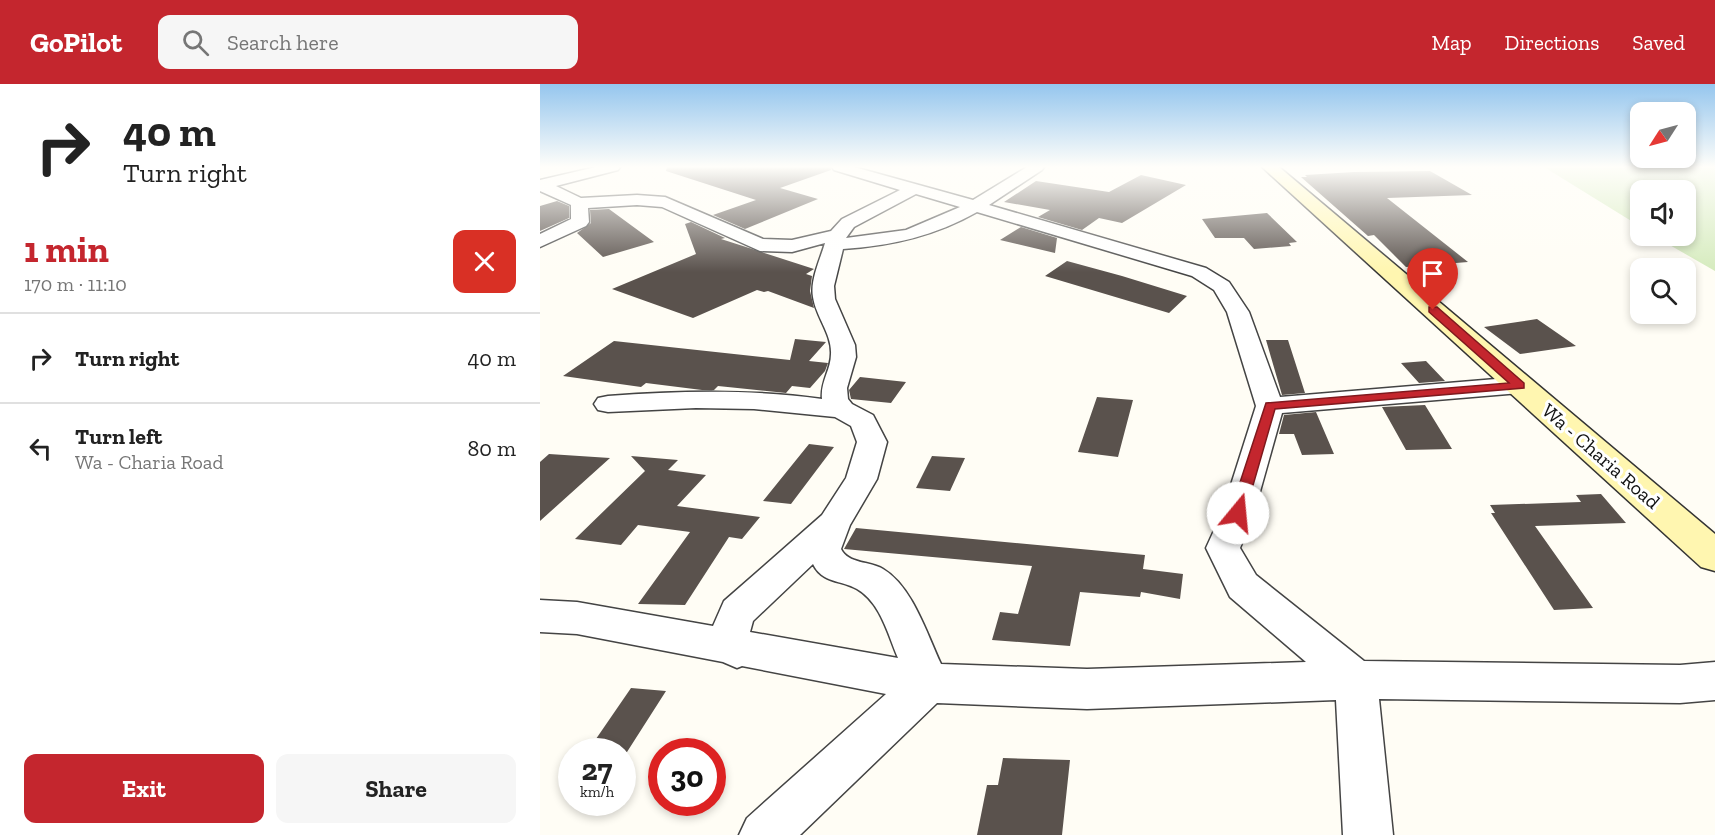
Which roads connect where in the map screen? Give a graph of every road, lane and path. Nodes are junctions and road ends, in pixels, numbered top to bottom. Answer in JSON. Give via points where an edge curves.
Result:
{"nodes":[{"id":1,"x":597,"y":202,"type":"edge"},
{"id":2,"x":665,"y":202,"type":"edge"},
{"id":3,"x":889,"y":202,"type":"edge"},
{"id":4,"x":962,"y":202,"type":"edge"},
{"id":5,"x":981,"y":202,"type":"edge"},
{"id":6,"x":1310,"y":202,"type":"edge"},
{"id":7,"x":579,"y":203,"type":"joint"},
{"id":8,"x":975,"y":206,"type":"junction"},
{"id":9,"x":836,"y":240,"type":"junction"},
{"id":10,"x":540,"y":241,"type":"edge"},
{"id":11,"x":1520,"y":385,"type":"junction"},
{"id":12,"x":608,"y":404,"type":"dead end"},
{"id":13,"x":1270,"y":406,"type":"junction"},
{"id":14,"x":842,"y":410,"type":"junction"},
{"id":15,"x":834,"y":524,"type":"junction"},
{"id":16,"x":1715,"y":556,"type":"edge"},
{"id":17,"x":540,"y":616,"type":"edge"},
{"id":18,"x":737,"y":650,"type":"junction"},
{"id":19,"x":1356,"y":680,"type":"junction"},
{"id":20,"x":1715,"y":681,"type":"edge"},
{"id":21,"x":929,"y":683,"type":"junction"},
{"id":22,"x":764,"y":835,"type":"edge"},
{"id":23,"x":1368,"y":835,"type":"edge"}],
"edges":[{"from":1,"to":7,"type":"street"},
{"from":2,"to":9,"type":"street","via":[[760,245],[792,246]]},
{"from":3,"to":9,"type":"street","via":[[848,223]]},
{"from":4,"to":8,"type":"street"},
{"from":5,"to":8,"type":"street"},
{"from":6,"to":11,"type":"street","name":"Wa - Charia Road"},
{"from":7,"to":10,"type":"street","via":[[580,222]]},
{"from":8,"to":9,"type":"street","via":[[920,231],[878,241]]},
{"from":8,"to":13,"type":"street","via":[[1199,272],[1222,286],[1238,312]]},
{"from":9,"to":14,"type":"street","via":[[823,286],[824,299],[843,345],[844,357],[834,388]]},
{"from":11,"to":13,"type":"street"},
{"from":11,"to":16,"type":"street","name":"Wa - Charia Road"},
{"from":12,"to":14,"type":"street","via":[[793,401]]},
{"from":13,"to":19,"type":"street","via":[[1238,513],[1223,548],[1243,586]]},
{"from":14,"to":15,"type":"street","via":[[862,421],[872,442],[861,479]]},
{"from":15,"to":18,"type":"street","via":[[737,612],[730,631]]},
{"from":15,"to":21,"type":"street","via":[[824,549],[830,562],[841,570],[870,579],[892,598]]},
{"from":17,"to":18,"type":"street","via":[[577,618]]},
{"from":18,"to":21,"type":"street"},
{"from":19,"to":20,"type":"street","via":[[1680,684]]},
{"from":19,"to":21,"type":"street","via":[[1087,689]]},
{"from":19,"to":23,"type":"street"},
{"from":21,"to":22,"type":"street"}]}
